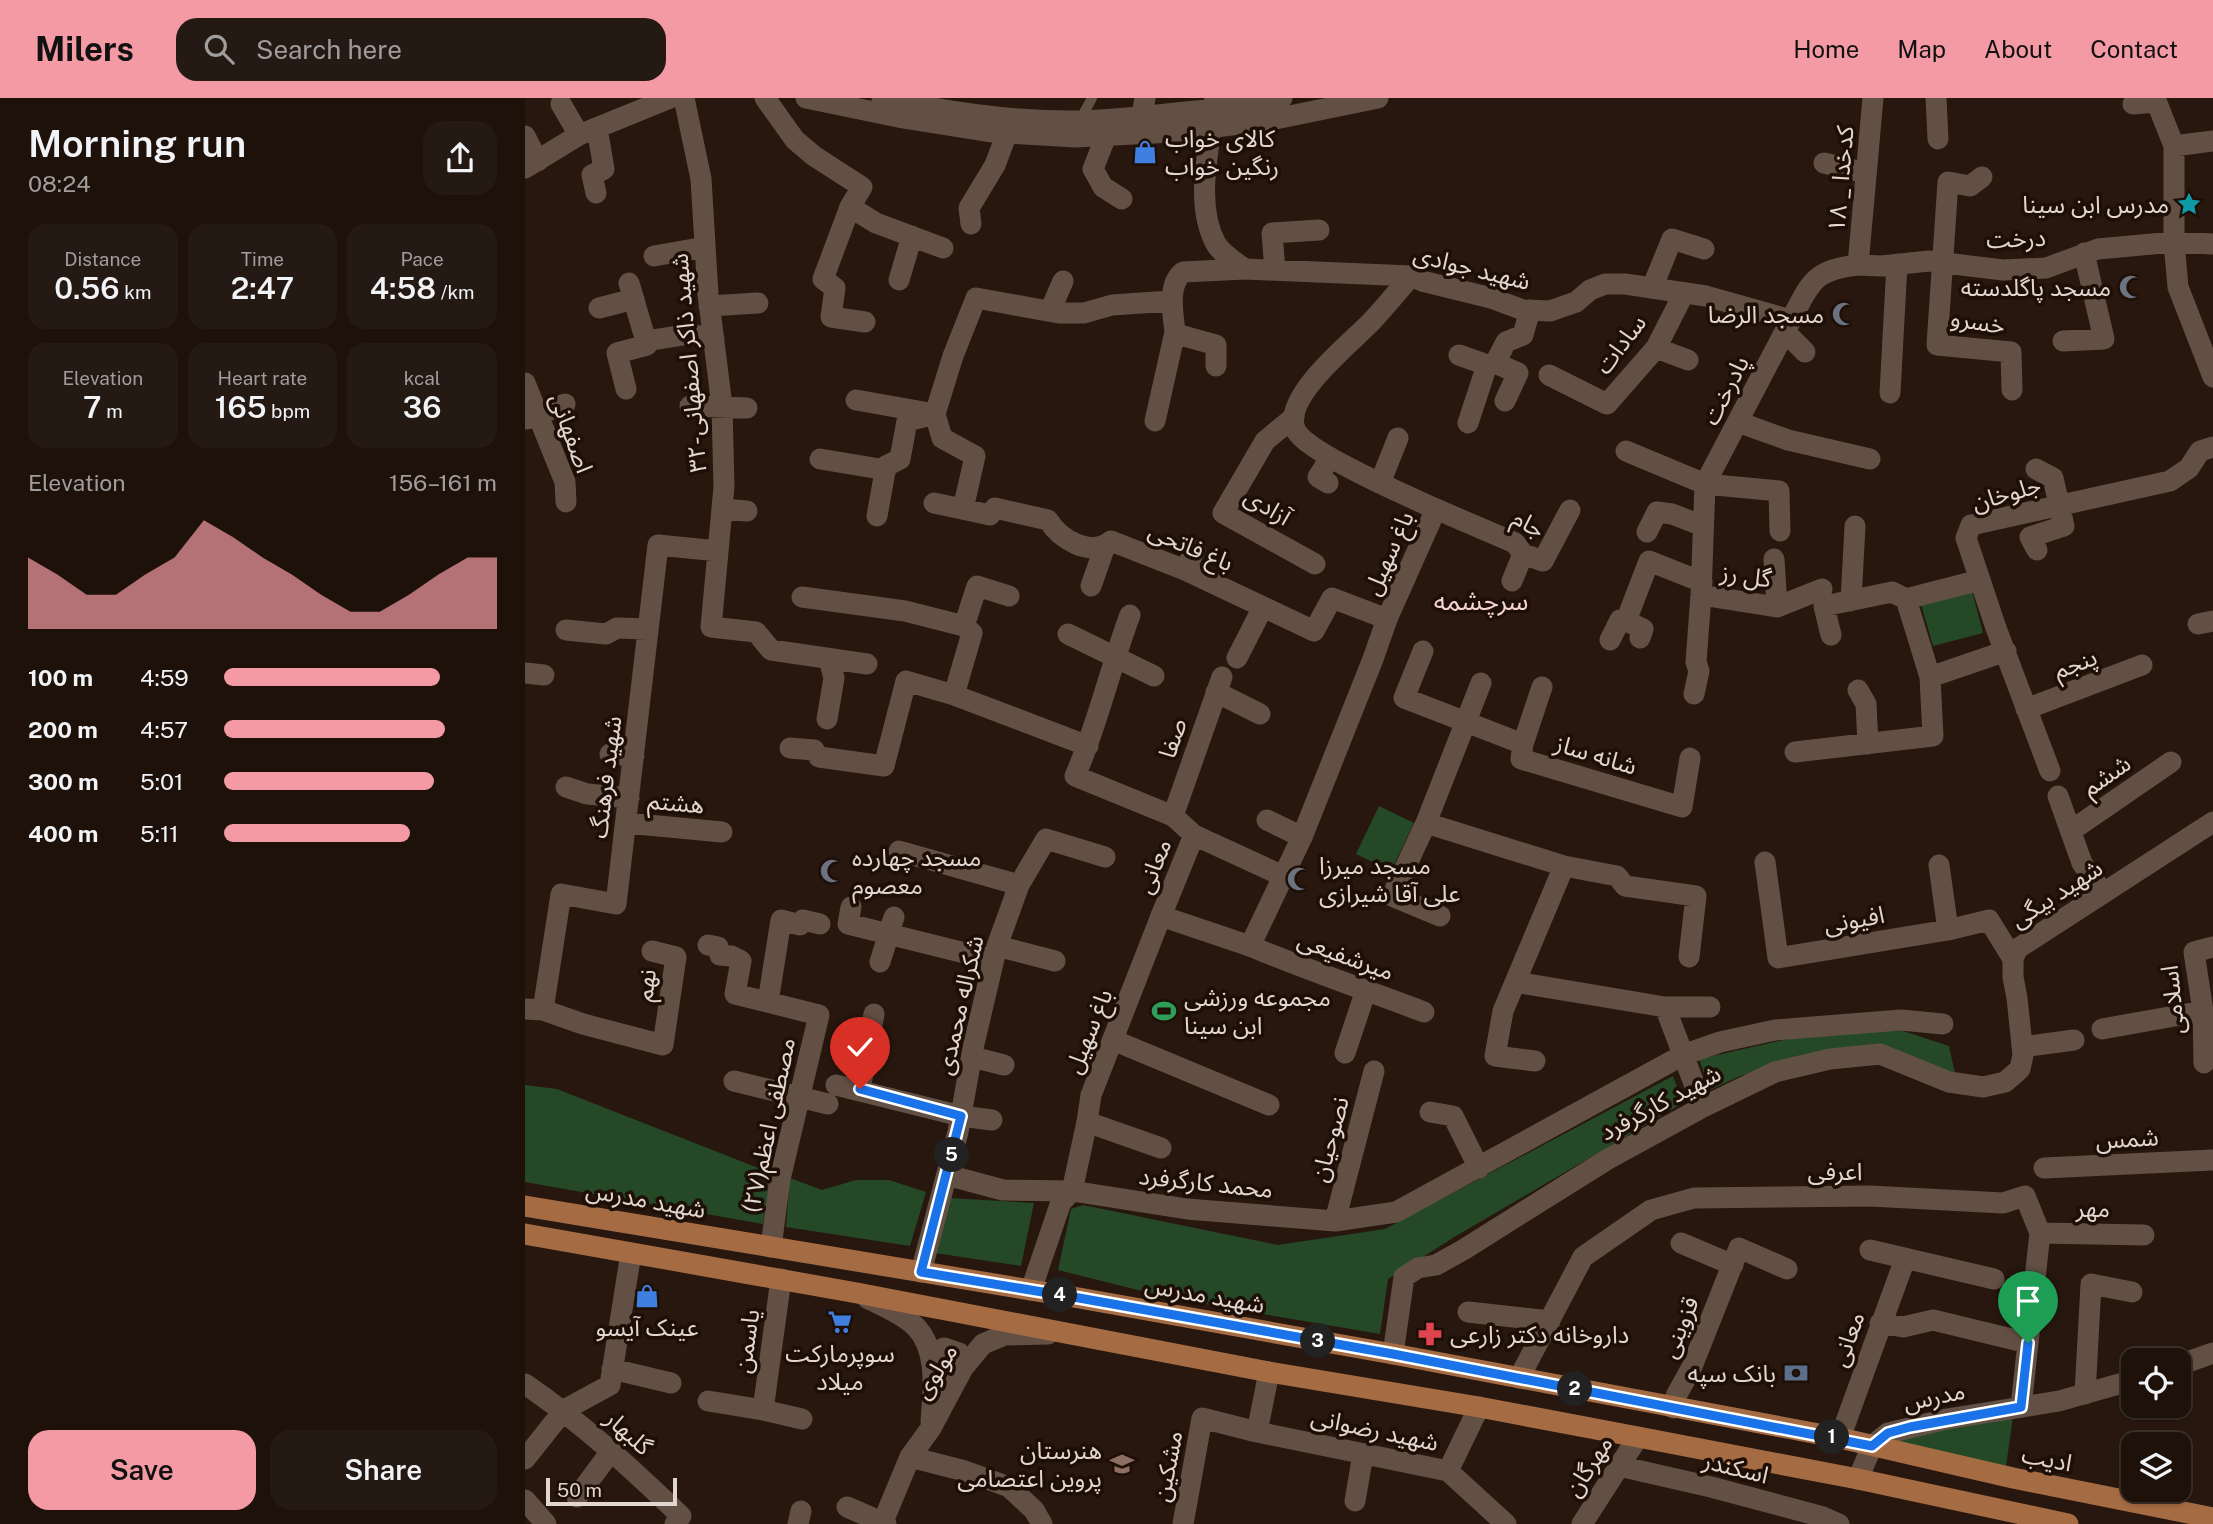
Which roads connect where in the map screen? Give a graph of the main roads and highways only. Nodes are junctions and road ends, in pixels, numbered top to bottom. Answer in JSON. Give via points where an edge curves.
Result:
{"nodes":[{"id":1,"x":526,"y":1206,"type":"edge"},
{"id":2,"x":525,"y":1234,"type":"edge"},
{"id":3,"x":1872,"y":1446,"type":"joint"},
{"id":4,"x":2005,"y":1518,"type":"edge"},
{"id":5,"x":2213,"y":1518,"type":"edge"},
{"id":6,"x":2068,"y":1524,"type":"edge"}],
"edges":[{"from":1,"to":3,"type":"main road","name":"شهید مدرس","via":[[1393,1354]]},
{"from":2,"to":4,"type":"main road","via":[[1858,1479]]},
{"from":3,"to":5,"type":"main road","name":"ادیب"},
{"from":4,"to":6,"type":"main road"}]}
